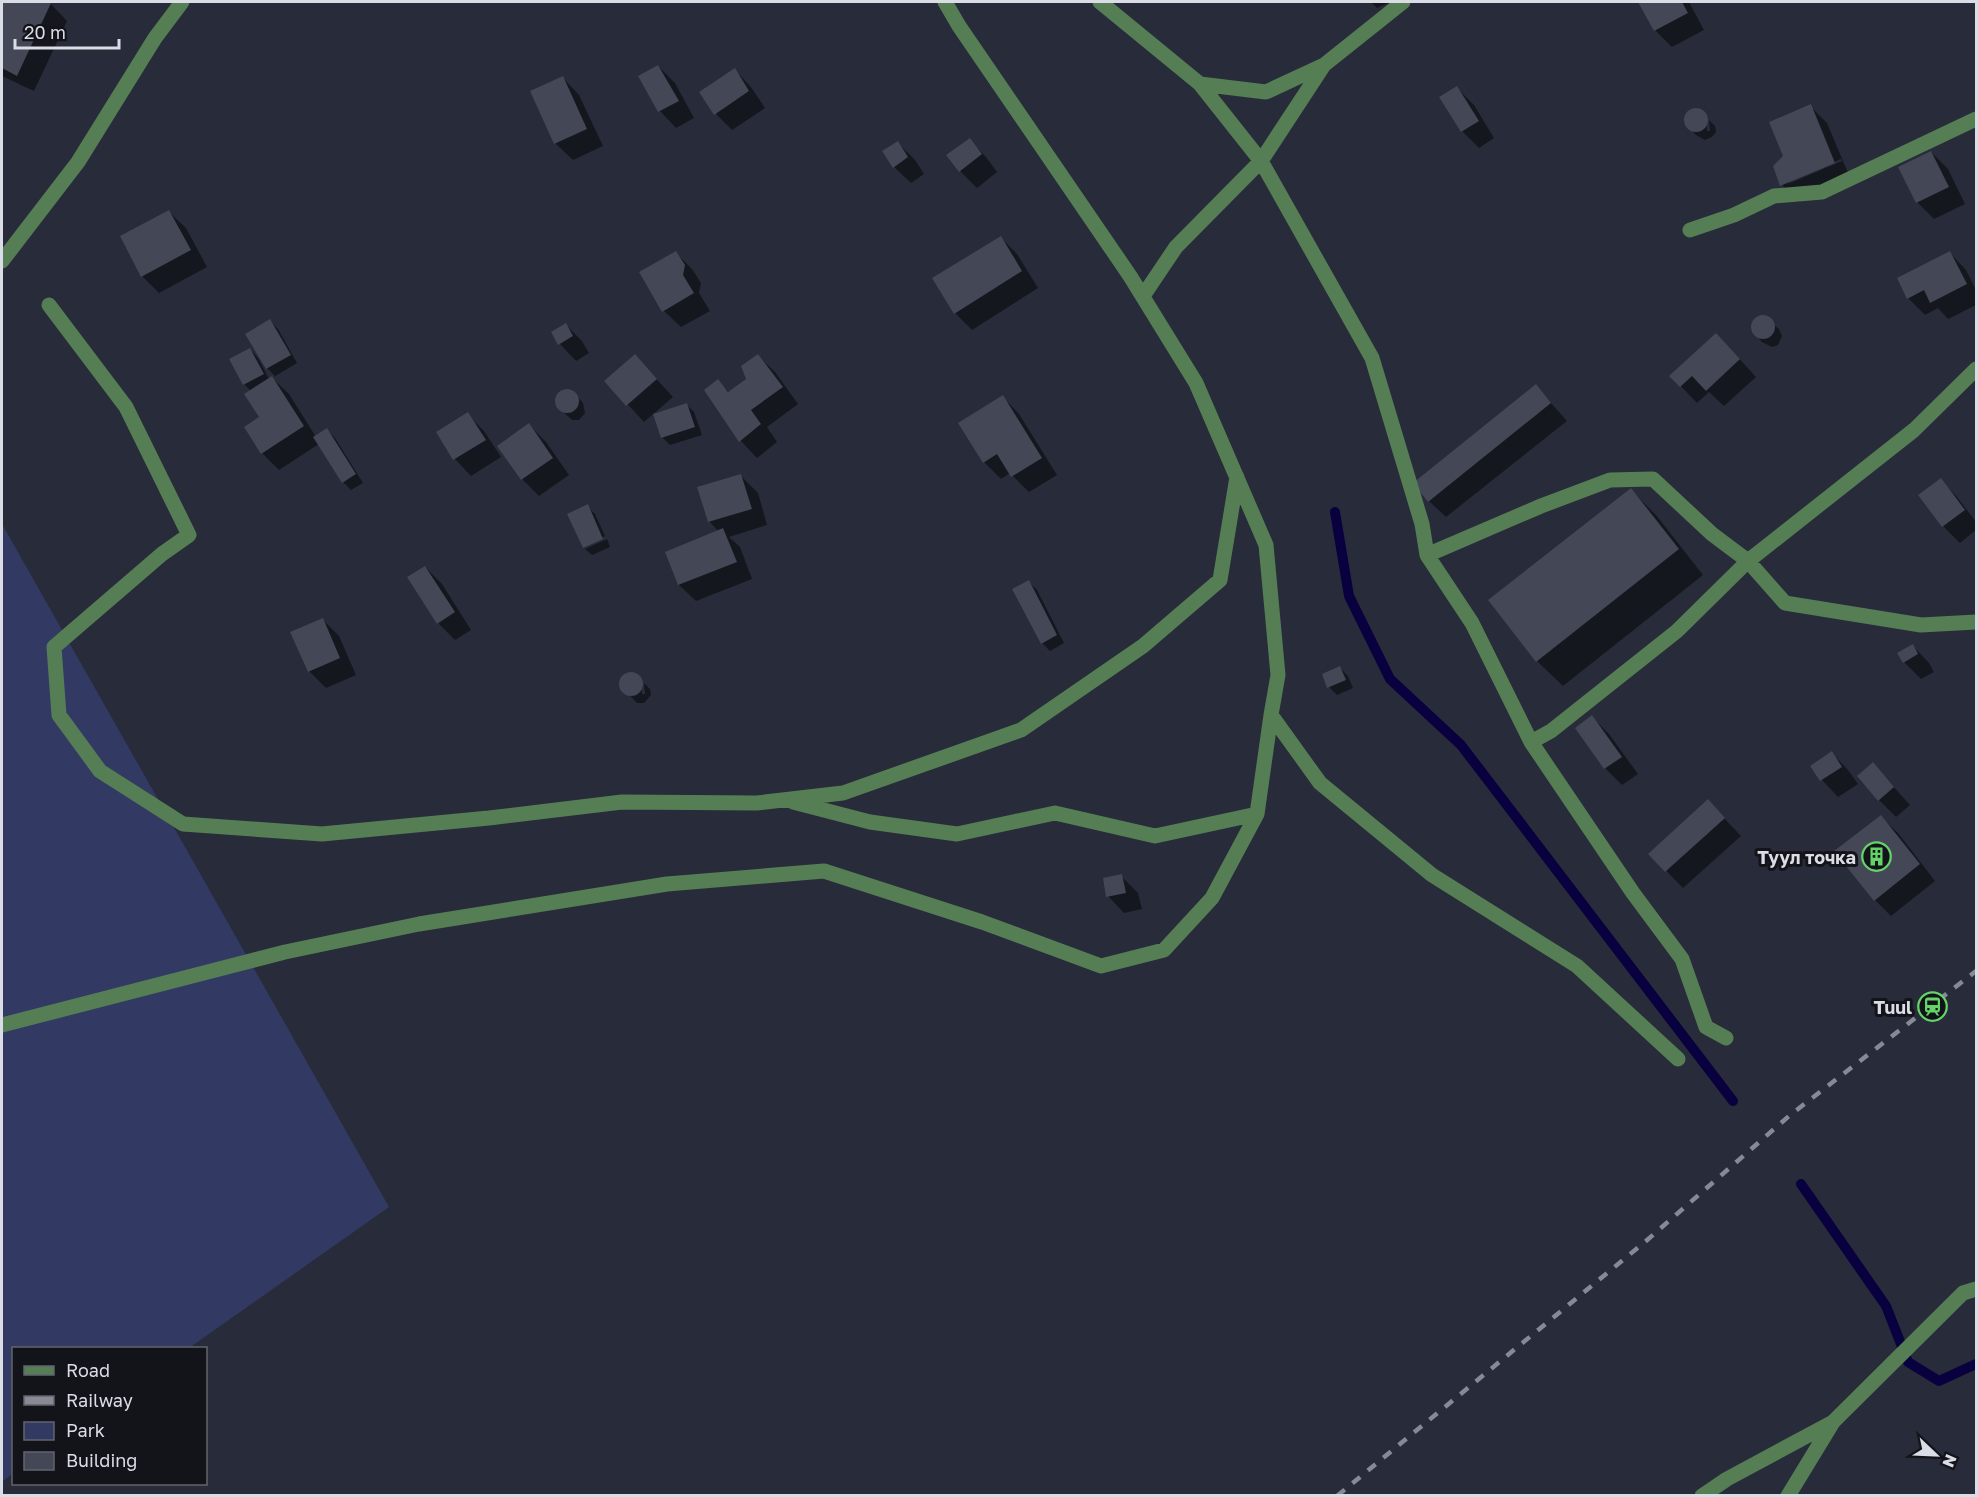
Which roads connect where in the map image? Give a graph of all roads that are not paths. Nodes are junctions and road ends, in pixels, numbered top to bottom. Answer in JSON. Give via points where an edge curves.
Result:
{"nodes":[{"id":1,"x":182,"y":2,"type":"edge"},
{"id":2,"x":945,"y":2,"type":"edge"},
{"id":3,"x":1100,"y":2,"type":"edge"},
{"id":4,"x":1403,"y":2,"type":"edge"},
{"id":5,"x":1324,"y":65,"type":"junction"},
{"id":6,"x":1200,"y":84,"type":"junction"},
{"id":7,"x":1977,"y":119,"type":"edge"},
{"id":8,"x":1262,"y":161,"type":"junction"},
{"id":9,"x":1690,"y":230,"type":"dead end"},
{"id":10,"x":2,"y":261,"type":"edge"},
{"id":11,"x":1143,"y":296,"type":"junction"},
{"id":12,"x":49,"y":304,"type":"dead end"},
{"id":13,"x":1977,"y":369,"type":"edge"},
{"id":14,"x":1237,"y":477,"type":"junction"},
{"id":15,"x":1427,"y":555,"type":"junction"},
{"id":16,"x":1748,"y":561,"type":"junction"},
{"id":17,"x":1977,"y":622,"type":"edge"},
{"id":18,"x":1271,"y":715,"type":"junction"},
{"id":19,"x":1531,"y":742,"type":"junction"},
{"id":20,"x":783,"y":800,"type":"junction"},
{"id":21,"x":1257,"y":814,"type":"junction"},
{"id":22,"x":2,"y":1025,"type":"edge"},
{"id":23,"x":1726,"y":1038,"type":"dead end"},
{"id":24,"x":1678,"y":1059,"type":"dead end"},
{"id":25,"x":1977,"y":1289,"type":"edge"},
{"id":26,"x":1833,"y":1422,"type":"junction"},
{"id":27,"x":1702,"y":1496,"type":"edge"},
{"id":28,"x":1788,"y":1496,"type":"edge"}],
"edges":[{"from":1,"to":10,"type":"street","via":[[78,162]]},
{"from":2,"to":11,"type":"street"},
{"from":3,"to":6,"type":"street"},
{"from":4,"to":5,"type":"street"},
{"from":5,"to":6,"type":"street","via":[[1266,92]]},
{"from":5,"to":8,"type":"street"},
{"from":6,"to":8,"type":"street"},
{"from":7,"to":9,"type":"street","via":[[1822,192],[1774,196]]},
{"from":8,"to":11,"type":"street","via":[[1176,247]]},
{"from":8,"to":15,"type":"street","via":[[1372,358],[1422,524]]},
{"from":11,"to":14,"type":"street","via":[[1196,383]]},
{"from":12,"to":20,"type":"street","via":[[126,407],[189,535],[54,647],[59,715],[100,771],[183,824],[321,834],[622,802]]},
{"from":13,"to":16,"type":"street","via":[[1914,430]]},
{"from":14,"to":18,"type":"street","via":[[1266,545],[1278,675]]},
{"from":14,"to":20,"type":"street","via":[[1220,580],[1143,646],[1021,730],[843,793]]},
{"from":15,"to":16,"type":"street","via":[[1610,480],[1653,479],[1712,534]]},
{"from":15,"to":19,"type":"street","via":[[1472,623]]},
{"from":16,"to":17,"type":"street","via":[[1785,603],[1921,625]]},
{"from":16,"to":19,"type":"street","via":[[1677,631],[1551,731]]},
{"from":18,"to":21,"type":"street"},
{"from":18,"to":24,"type":"street","via":[[1320,783],[1432,875],[1577,966]]},
{"from":19,"to":23,"type":"street","via":[[1682,959],[1706,1027]]},
{"from":20,"to":21,"type":"street","via":[[870,822],[957,834],[1055,813],[1155,836]]},
{"from":21,"to":22,"type":"street","via":[[1212,898],[1164,950],[1101,966],[982,922],[824,871],[667,884],[418,924],[285,952]]},
{"from":25,"to":26,"type":"street","via":[[1963,1293]]},
{"from":26,"to":27,"type":"street"},
{"from":26,"to":28,"type":"street"}]}
